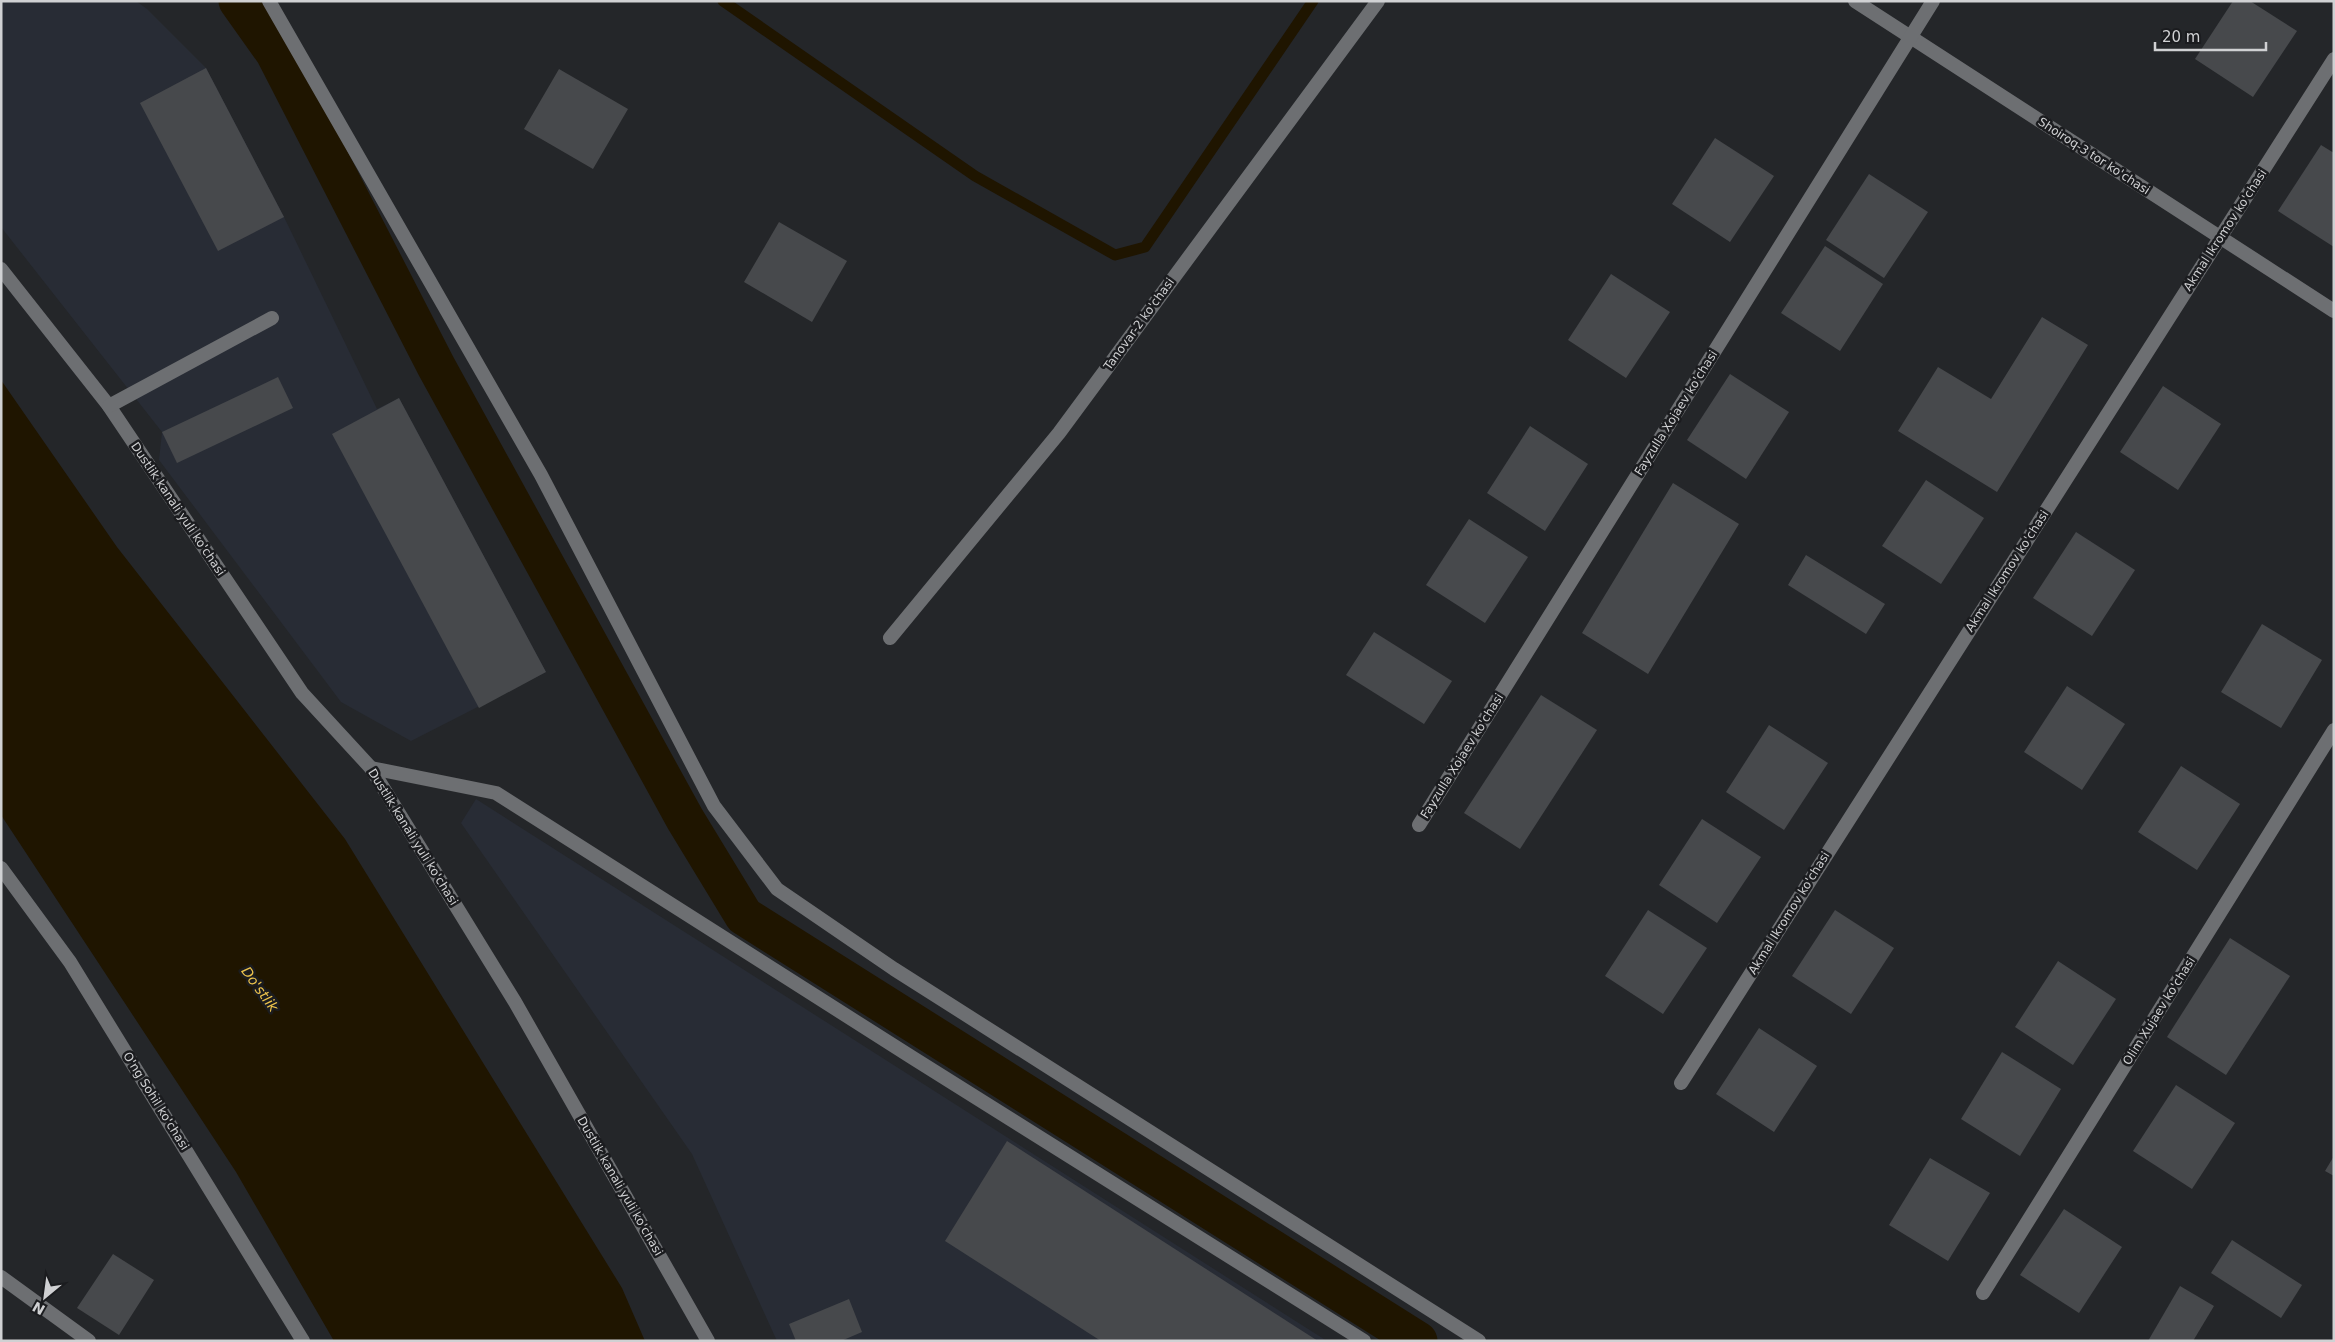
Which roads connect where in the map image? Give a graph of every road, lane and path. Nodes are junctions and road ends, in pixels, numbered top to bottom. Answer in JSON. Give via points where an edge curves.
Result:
{"nodes":[{"id":1,"x":269,"y":1,"type":"edge"},
{"id":2,"x":1378,"y":1,"type":"edge"},
{"id":3,"x":1855,"y":1,"type":"edge"},
{"id":4,"x":1933,"y":1,"type":"edge"},
{"id":5,"x":1911,"y":36,"type":"junction"},
{"id":6,"x":2334,"y":59,"type":"edge"},
{"id":7,"x":2220,"y":238,"type":"junction"},
{"id":8,"x":1,"y":269,"type":"edge"},
{"id":9,"x":2334,"y":311,"type":"edge"},
{"id":10,"x":272,"y":318,"type":"dead end"},
{"id":11,"x":109,"y":406,"type":"junction"},
{"id":12,"x":890,"y":638,"type":"dead end"},
{"id":13,"x":2334,"y":730,"type":"edge"},
{"id":14,"x":371,"y":768,"type":"junction"},
{"id":15,"x":1419,"y":825,"type":"dead end"},
{"id":16,"x":1,"y":868,"type":"edge"},
{"id":17,"x":1681,"y":1083,"type":"dead end"},
{"id":18,"x":1,"y":1277,"type":"edge"},
{"id":19,"x":1983,"y":1293,"type":"dead end"},
{"id":20,"x":89,"y":1341,"type":"edge"},
{"id":21,"x":303,"y":1341,"type":"edge"},
{"id":22,"x":708,"y":1341,"type":"edge"},
{"id":23,"x":1364,"y":1341,"type":"edge"},
{"id":24,"x":1479,"y":1341,"type":"edge"}],
"edges":[{"from":1,"to":24,"type":"street","via":[[541,475],[714,806],[777,889],[894,969]]},
{"from":2,"to":12,"type":"street","name":"Tanovar-2 ko'chasi","via":[[1059,433]]},
{"from":3,"to":5,"type":"street","name":"Shoiroq-3 tor ko'chasi"},
{"from":4,"to":5,"type":"street","name":"Fayzulla Xojaev ko'chasi"},
{"from":5,"to":7,"type":"street","name":"Shoiroq-3 tor ko'chasi"},
{"from":5,"to":15,"type":"street","name":"Fayzulla Xojaev ko'chasi"},
{"from":6,"to":7,"type":"street","name":"Akmal Ikromov ko'chasi"},
{"from":7,"to":9,"type":"street","name":"Shoiroq-3 tor ko'chasi"},
{"from":7,"to":17,"type":"street","name":"Akmal Ikromov ko'chasi"},
{"from":8,"to":11,"type":"street","name":"Dustlik kanali yuli ko'chasi"},
{"from":10,"to":11,"type":"street"},
{"from":11,"to":14,"type":"street","name":"Dustlik kanali yuli ko'chasi","via":[[302,693]]},
{"from":13,"to":19,"type":"street","name":"Olim Xujaev ko'chasi"},
{"from":14,"to":22,"type":"street","name":"Dustlik kanali yuli ko'chasi","via":[[515,1002]]},
{"from":14,"to":23,"type":"street","via":[[496,793]]},
{"from":16,"to":21,"type":"street","name":"O'ng Sohil ko'chasi","via":[[70,962]]},
{"from":18,"to":20,"type":"street"}]}
